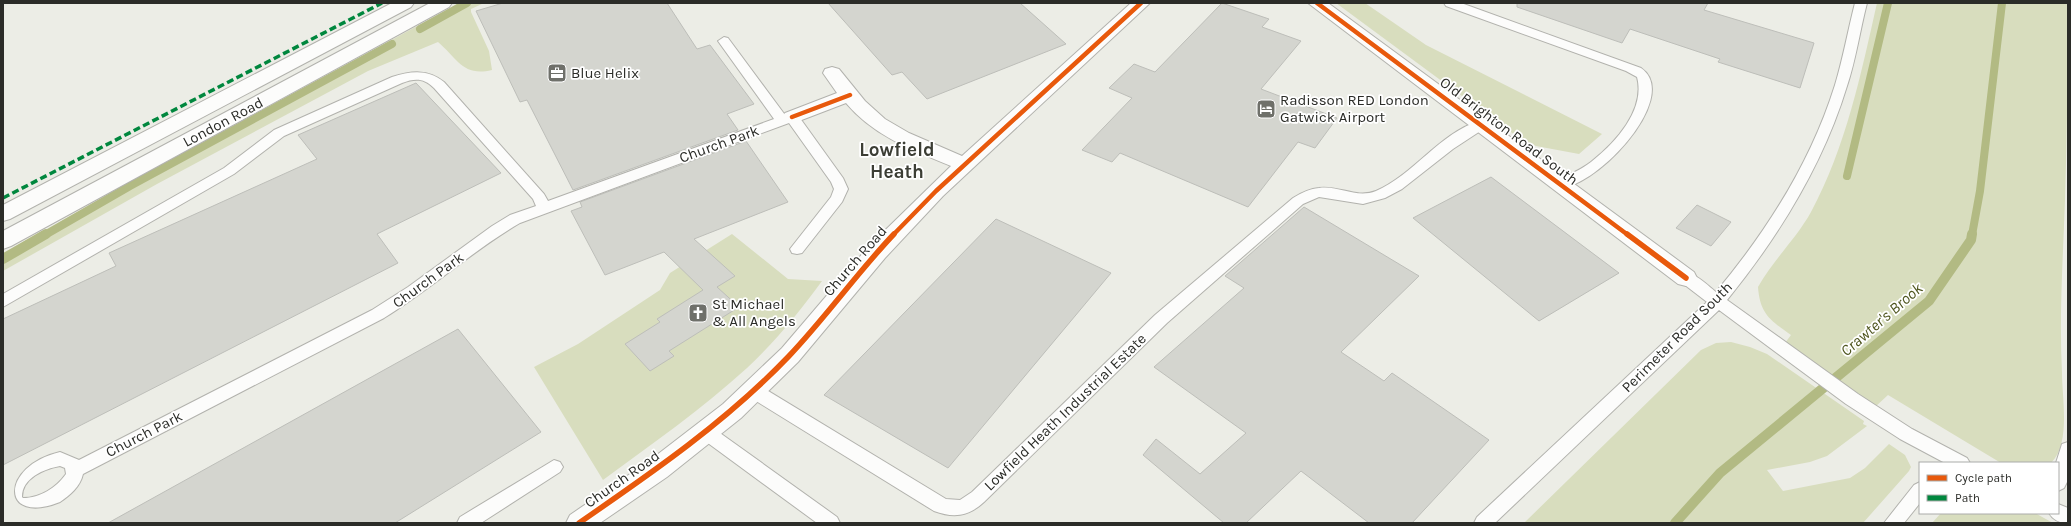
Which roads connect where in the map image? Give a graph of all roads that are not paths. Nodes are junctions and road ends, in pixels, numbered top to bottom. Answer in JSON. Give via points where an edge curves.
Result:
{"nodes":[{"id":1,"x":405,"y":3,"type":"edge"},
{"id":2,"x":443,"y":3,"type":"edge"},
{"id":3,"x":1141,"y":3,"type":"edge"},
{"id":4,"x":1317,"y":3,"type":"edge"},
{"id":5,"x":1450,"y":3,"type":"edge"},
{"id":6,"x":1861,"y":3,"type":"edge"},
{"id":7,"x":724,"y":42,"type":"dead end"},
{"id":8,"x":832,"y":73,"type":"dead end"},
{"id":9,"x":850,"y":96,"type":"junction"},
{"id":10,"x":787,"y":119,"type":"junction"},
{"id":11,"x":1480,"y":125,"type":"junction"},
{"id":12,"x":964,"y":164,"type":"junction"},
{"id":13,"x":1561,"y":184,"type":"junction"},
{"id":14,"x":544,"y":208,"type":"junction"},
{"id":15,"x":3,"y":214,"type":"edge"},
{"id":16,"x":3,"y":241,"type":"edge"},
{"id":17,"x":797,"y":249,"type":"dead end"},
{"id":18,"x":1686,"y":278,"type":"joint"},
{"id":19,"x":3,"y":301,"type":"edge"},
{"id":20,"x":1717,"y":302,"type":"junction"},
{"id":21,"x":754,"y":391,"type":"junction"},
{"id":22,"x":707,"y":433,"type":"junction"},
{"id":23,"x":2068,"y":449,"type":"edge"},
{"id":24,"x":1950,"y":461,"type":"edge"},
{"id":25,"x":554,"y":467,"type":"dead end"},
{"id":26,"x":75,"y":470,"type":"junction"},
{"id":27,"x":2059,"y":481,"type":"edge"},
{"id":28,"x":1919,"y":491,"type":"edge"},
{"id":29,"x":9,"y":505,"type":"edge"},
{"id":30,"x":2059,"y":512,"type":"edge"},
{"id":31,"x":2068,"y":517,"type":"edge"},
{"id":32,"x":466,"y":523,"type":"edge"},
{"id":33,"x":580,"y":523,"type":"edge"},
{"id":34,"x":831,"y":523,"type":"edge"},
{"id":35,"x":1483,"y":523,"type":"edge"},
{"id":36,"x":1893,"y":523,"type":"edge"}],
"edges":[{"from":1,"to":15,"type":"street","name":"London Road"},
{"from":2,"to":16,"type":"street","name":"London Road"},
{"from":3,"to":12,"type":"street","name":"Church Road"},
{"from":4,"to":11,"type":"street","name":"Old Brighton Road South"},
{"from":5,"to":13,"type":"lane","via":[[1622,64],[1643,77],[1646,91],[1644,99],[1638,115],[1625,135],[1594,166]]},
{"from":6,"to":20,"type":"lane","name":"Perimeter Road South","via":[[1841,86],[1815,152],[1798,187],[1754,257]]},
{"from":7,"to":10,"type":"lane"},
{"from":8,"to":9,"type":"street"},
{"from":9,"to":10,"type":"street"},
{"from":9,"to":12,"type":"street","via":[[866,114],[886,129]]},
{"from":10,"to":14,"type":"lane","name":"Church Park"},
{"from":10,"to":17,"type":"lane","via":[[842,189]]},
{"from":11,"to":13,"type":"street","name":"Old Brighton Road South"},
{"from":11,"to":21,"type":"lane","name":"Lowfield Heath Industrial Estate","via":[[1452,142],[1388,191],[1363,200],[1324,191],[1312,192],[1298,201],[1161,319],[963,508],[940,505]]},
{"from":12,"to":21,"type":"street","name":"Church Road","via":[[878,252],[799,344]]},
{"from":13,"to":18,"type":"street","name":"Old Brighton Road South"},
{"from":14,"to":19,"type":"lane","via":[[539,196],[434,80],[422,75],[408,76],[279,133],[229,172]]},
{"from":14,"to":26,"type":"lane","name":"Church Park","via":[[515,219],[496,230],[409,295],[378,314]]},
{"from":18,"to":20,"type":"lane"},
{"from":20,"to":24,"type":"lane","via":[[1852,399]]},
{"from":20,"to":35,"type":"lane","name":"Perimeter Road South"},
{"from":21,"to":22,"type":"street","name":"Church Road"},
{"from":22,"to":33,"type":"street","name":"Church Road"},
{"from":22,"to":34,"type":"lane"},
{"from":23,"to":27,"type":"lane"},
{"from":25,"to":32,"type":"lane"},
{"from":26,"to":29,"type":"lane","via":[[69,485],[51,499],[29,506]]},
{"from":26,"to":29,"type":"lane","via":[[68,461],[60,459],[42,463],[17,482]]},
{"from":28,"to":36,"type":"lane"},
{"from":30,"to":31,"type":"lane"}]}
